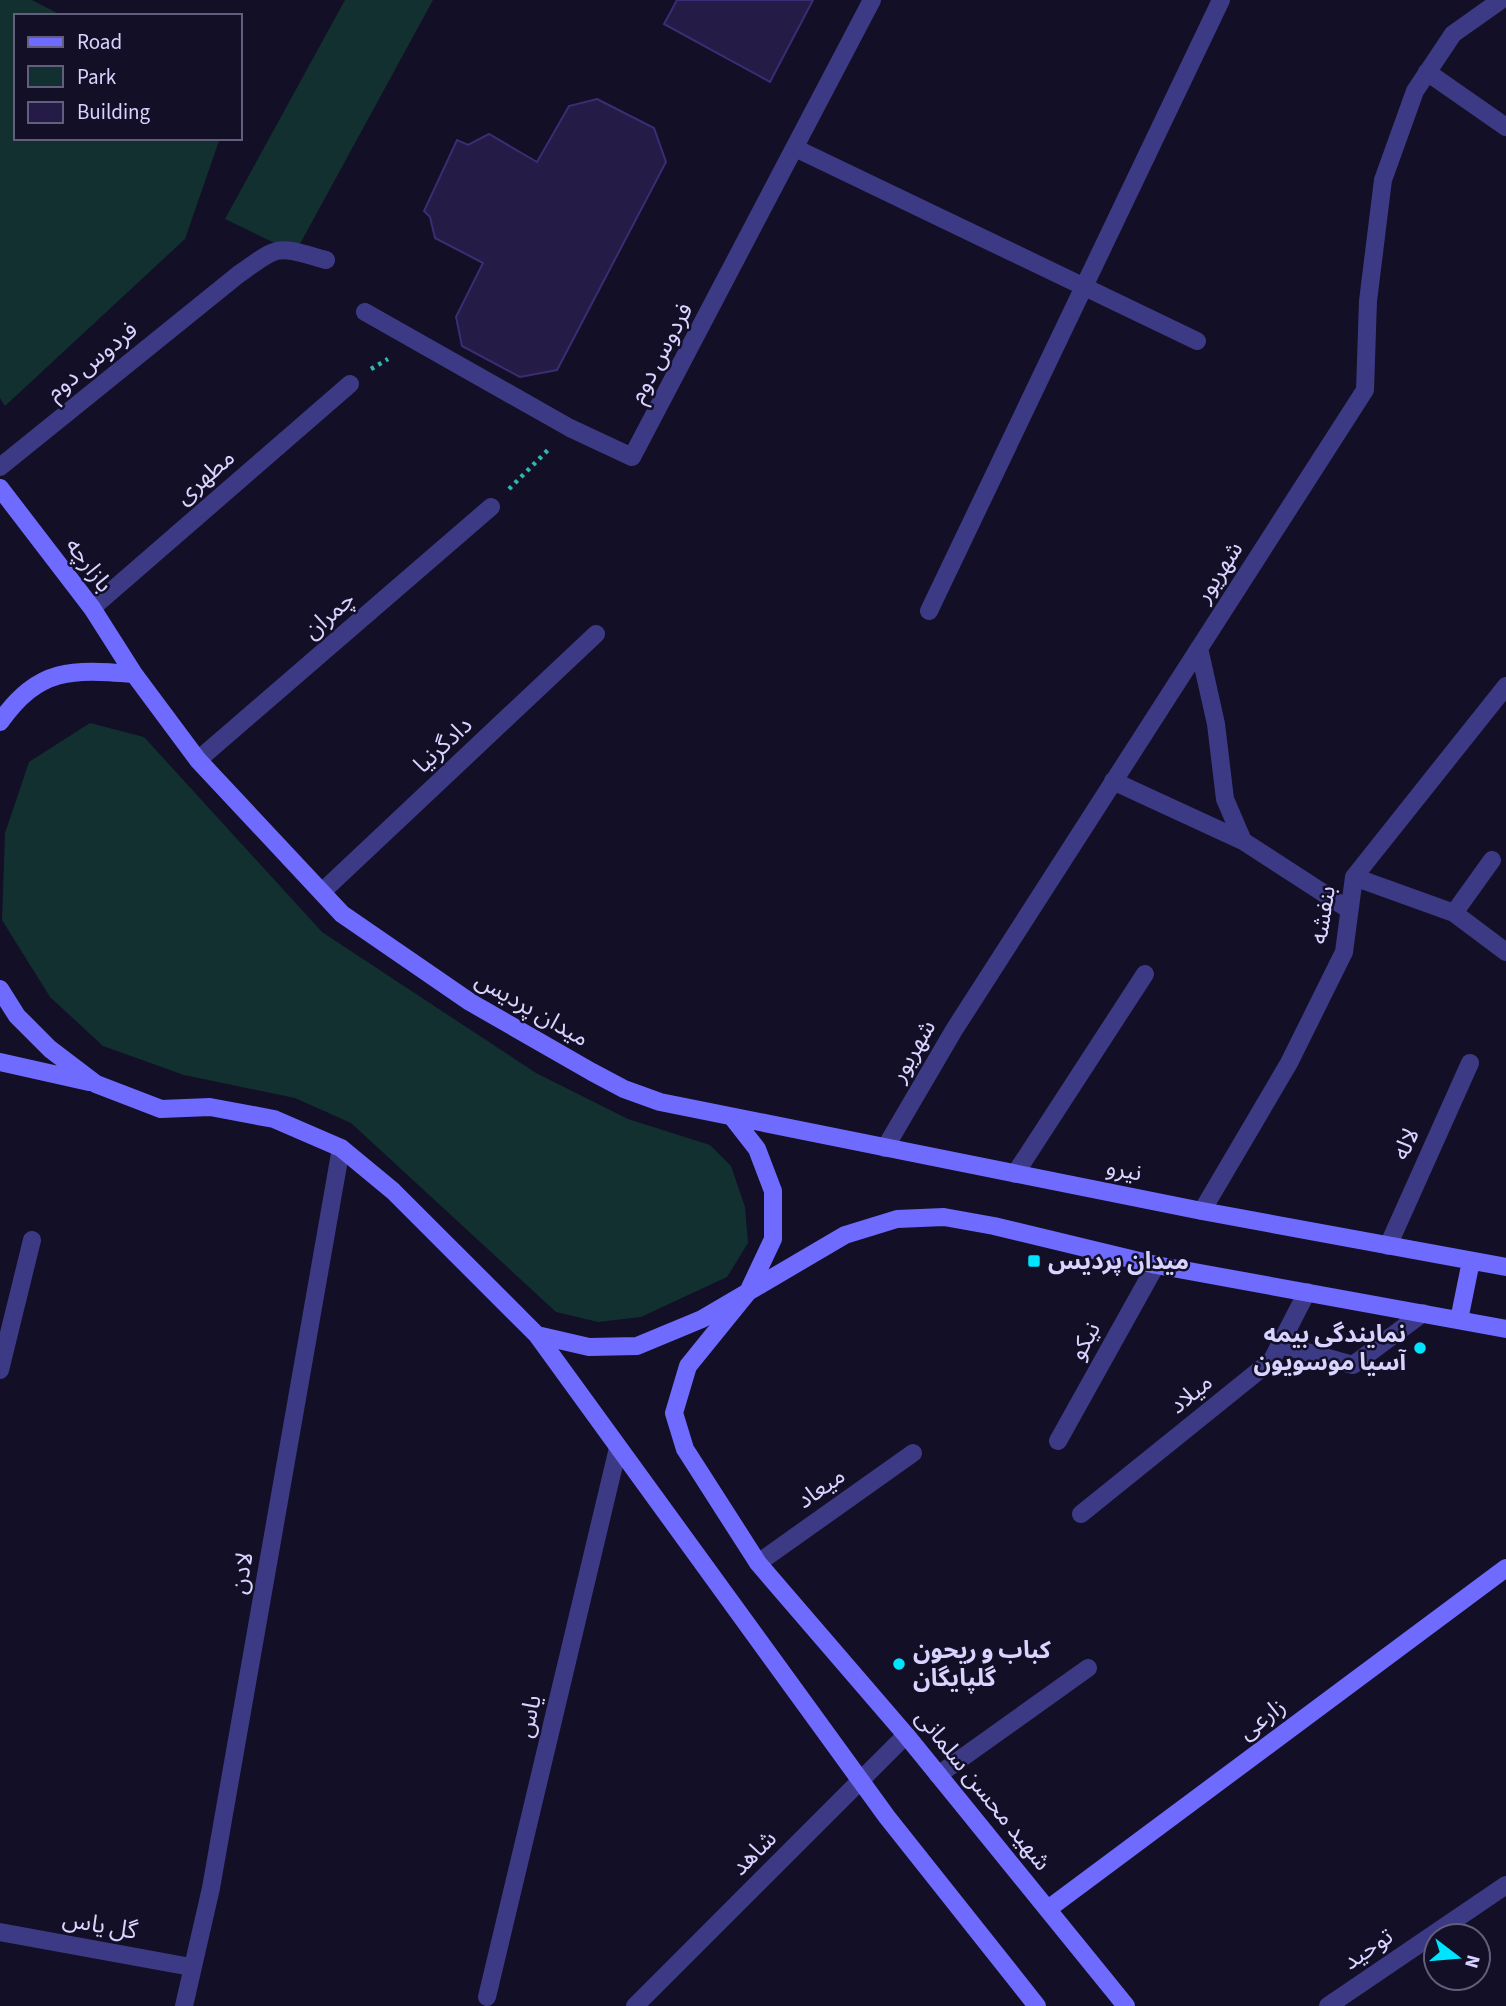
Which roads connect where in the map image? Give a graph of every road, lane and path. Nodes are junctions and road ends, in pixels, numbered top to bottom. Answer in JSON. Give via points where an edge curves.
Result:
{"nodes":[{"id":1,"x":872,"y":0,"type":"edge"},
{"id":2,"x":1222,"y":0,"type":"edge"},
{"id":3,"x":1501,"y":0,"type":"edge"},
{"id":4,"x":1427,"y":72,"type":"junction"},
{"id":5,"x":1506,"y":127,"type":"edge"},
{"id":6,"x":796,"y":148,"type":"junction"},
{"id":7,"x":326,"y":260,"type":"dead end"},
{"id":8,"x":1083,"y":288,"type":"junction"},
{"id":9,"x":365,"y":313,"type":"dead end"},
{"id":10,"x":415,"y":340,"type":"junction"},
{"id":11,"x":1197,"y":341,"type":"dead end"},
{"id":12,"x":350,"y":384,"type":"joint"},
{"id":13,"x":570,"y":428,"type":"junction"},
{"id":14,"x":0,"y":467,"type":"edge"},
{"id":15,"x":0,"y":488,"type":"edge"},
{"id":16,"x":491,"y":507,"type":"joint"},
{"id":17,"x":92,"y":608,"type":"junction"},
{"id":18,"x":929,"y":611,"type":"dead end"},
{"id":19,"x":596,"y":634,"type":"dead end"},
{"id":20,"x":1199,"y":648,"type":"junction"},
{"id":21,"x":134,"y":674,"type":"junction"},
{"id":22,"x":1506,"y":685,"type":"edge"},
{"id":23,"x":0,"y":722,"type":"edge"},
{"id":24,"x":198,"y":760,"type":"junction"},
{"id":25,"x":1113,"y":781,"type":"junction"},
{"id":26,"x":1243,"y":841,"type":"junction"},
{"id":27,"x":1492,"y":860,"type":"dead end"},
{"id":28,"x":1354,"y":877,"type":"junction"},
{"id":29,"x":323,"y":891,"type":"junction"},
{"id":30,"x":1348,"y":909,"type":"junction"},
{"id":31,"x":1454,"y":913,"type":"junction"},
{"id":32,"x":1506,"y":952,"type":"edge"},
{"id":33,"x":1144,"y":974,"type":"dead end"},
{"id":34,"x":0,"y":989,"type":"edge"},
{"id":35,"x":0,"y":1062,"type":"edge"},
{"id":36,"x":1470,"y":1063,"type":"dead end"},
{"id":37,"x":96,"y":1084,"type":"junction"},
{"id":38,"x":733,"y":1117,"type":"junction"},
{"id":39,"x":341,"y":1148,"type":"junction"},
{"id":40,"x":886,"y":1148,"type":"junction"},
{"id":41,"x":1015,"y":1174,"type":"junction"},
{"id":42,"x":1202,"y":1211,"type":"junction"},
{"id":43,"x":32,"y":1240,"type":"dead end"},
{"id":44,"x":1388,"y":1246,"type":"junction"},
{"id":45,"x":1471,"y":1261,"type":"junction"},
{"id":46,"x":1156,"y":1265,"type":"junction"},
{"id":47,"x":1506,"y":1267,"type":"edge"},
{"id":48,"x":748,"y":1292,"type":"junction"},
{"id":49,"x":1307,"y":1292,"type":"junction"},
{"id":50,"x":1423,"y":1313,"type":"junction"},
{"id":51,"x":1459,"y":1320,"type":"junction"},
{"id":52,"x":1506,"y":1329,"type":"edge"},
{"id":53,"x":537,"y":1335,"type":"junction"},
{"id":54,"x":1281,"y":1345,"type":"junction"},
{"id":55,"x":0,"y":1370,"type":"edge"},
{"id":56,"x":1058,"y":1441,"type":"dead end"},
{"id":57,"x":618,"y":1448,"type":"junction"},
{"id":58,"x":913,"y":1453,"type":"dead end"},
{"id":59,"x":1081,"y":1514,"type":"dead end"},
{"id":60,"x":758,"y":1563,"type":"junction"},
{"id":61,"x":1506,"y":1569,"type":"edge"},
{"id":62,"x":1088,"y":1668,"type":"dead end"},
{"id":63,"x":906,"y":1735,"type":"junction"},
{"id":64,"x":938,"y":1775,"type":"junction"},
{"id":65,"x":861,"y":1782,"type":"junction"},
{"id":66,"x":1506,"y":1885,"type":"edge"},
{"id":67,"x":1048,"y":1909,"type":"junction"},
{"id":68,"x":0,"y":1932,"type":"edge"},
{"id":69,"x":191,"y":1967,"type":"junction"},
{"id":70,"x":487,"y":1997,"type":"dead end"},
{"id":71,"x":184,"y":2006,"type":"edge"},
{"id":72,"x":635,"y":2006,"type":"edge"},
{"id":73,"x":1037,"y":2006,"type":"edge"},
{"id":74,"x":1126,"y":2006,"type":"edge"},
{"id":75,"x":1328,"y":2006,"type":"edge"}],
"edges":[{"from":1,"to":6,"type":"street","name":"فردوس دوم"},
{"from":2,"to":8,"type":"street"},
{"from":3,"to":4,"type":"street","name":"شهریور","via":[[1453,34]]},
{"from":4,"to":5,"type":"street"},
{"from":4,"to":20,"type":"street","name":"شهریور","via":[[1415,91],[1383,180],[1368,301],[1365,390]]},
{"from":6,"to":8,"type":"street"},
{"from":6,"to":13,"type":"street","name":"فردوس دوم","via":[[636,453],[628,458]]},
{"from":7,"to":14,"type":"street","name":"فردوس دوم","via":[[286,248],[269,253]]},
{"from":8,"to":11,"type":"street"},
{"from":8,"to":18,"type":"street"},
{"from":9,"to":10,"type":"street","name":"فردوس دوم"},
{"from":10,"to":12,"type":"path"},
{"from":10,"to":13,"type":"street","name":"فردوس دوم"},
{"from":12,"to":17,"type":"street","name":"مطهری"},
{"from":13,"to":16,"type":"path"},
{"from":15,"to":17,"type":"main road","name":"بازارچه"},
{"from":16,"to":24,"type":"street","name":"چمران"},
{"from":17,"to":21,"type":"main road","name":"بازارچه"},
{"from":19,"to":29,"type":"street","name":"دادگرنیا"},
{"from":20,"to":25,"type":"street","name":"شهریور"},
{"from":20,"to":26,"type":"street","via":[[1216,724],[1225,799]]},
{"from":21,"to":23,"type":"main road","via":[[82,670],[56,674],[30,688]]},
{"from":21,"to":24,"type":"main road","name":"میدان پردیس"},
{"from":22,"to":28,"type":"street","name":"بنفشه"},
{"from":24,"to":29,"type":"main road","name":"میدان پردیس"},
{"from":25,"to":26,"type":"street"},
{"from":25,"to":40,"type":"street","name":"شهریور","via":[[954,1030]]},
{"from":26,"to":30,"type":"street"},
{"from":27,"to":31,"type":"street"},
{"from":28,"to":30,"type":"street","name":"بنفشه"},
{"from":28,"to":31,"type":"street"},
{"from":29,"to":38,"type":"main road","name":"میدان پردیس","via":[[351,922],[470,1002],[592,1072],[660,1102]]},
{"from":30,"to":42,"type":"street","name":"بنفشه","via":[[1345,952],[1289,1063]]},
{"from":31,"to":32,"type":"street"},
{"from":33,"to":41,"type":"street"},
{"from":34,"to":37,"type":"main road","via":[[17,1016],[50,1049]]},
{"from":35,"to":37,"type":"main road"},
{"from":36,"to":44,"type":"street","name":"لاله"},
{"from":37,"to":39,"type":"main road","via":[[161,1109],[210,1107],[274,1119]]},
{"from":38,"to":40,"type":"main road","name":"نیرو"},
{"from":38,"to":48,"type":"main road","via":[[757,1149],[773,1191],[773,1239]]},
{"from":39,"to":53,"type":"main road","via":[[393,1191]]},
{"from":39,"to":69,"type":"street","name":"لادن","via":[[211,1888]]},
{"from":40,"to":41,"type":"main road","name":"نیرو"},
{"from":41,"to":42,"type":"main road","name":"نیرو"},
{"from":42,"to":44,"type":"main road","name":"نیرو"},
{"from":43,"to":55,"type":"street"},
{"from":44,"to":45,"type":"main road","name":"نیرو"},
{"from":45,"to":47,"type":"main road","name":"نیرو"},
{"from":45,"to":51,"type":"main road"},
{"from":46,"to":48,"type":"main road","via":[[944,1217],[897,1219],[845,1235]]},
{"from":46,"to":49,"type":"main road"},
{"from":46,"to":56,"type":"street","name":"نیکو"},
{"from":48,"to":53,"type":"main road","via":[[702,1319],[637,1346],[589,1347]]},
{"from":48,"to":60,"type":"main road","name":"شهید محسن سلمانی","via":[[688,1366],[674,1413],[685,1449]]},
{"from":49,"to":50,"type":"main road"},
{"from":49,"to":54,"type":"street","name":"میلاد"},
{"from":50,"to":51,"type":"main road"},
{"from":50,"to":54,"type":"street","via":[[1353,1365]]},
{"from":51,"to":52,"type":"main road"},
{"from":53,"to":57,"type":"main road"},
{"from":54,"to":59,"type":"street","name":"میلاد","via":[[1272,1360]]},
{"from":57,"to":65,"type":"main road"},
{"from":57,"to":70,"type":"street","name":"یاس"},
{"from":58,"to":60,"type":"street","name":"میعاد"},
{"from":60,"to":63,"type":"main road","name":"شهید محسن سلمانی"},
{"from":61,"to":67,"type":"main road","name":"زارعی"},
{"from":62,"to":64,"type":"street"},
{"from":63,"to":64,"type":"main road","name":"شهید محسن سلمانی"},
{"from":63,"to":65,"type":"street","name":"شاهد"},
{"from":64,"to":67,"type":"main road","name":"شهید محسن سلمانی"},
{"from":65,"to":72,"type":"street","name":"شاهد"},
{"from":65,"to":73,"type":"main road"},
{"from":66,"to":75,"type":"street","name":"توحید"},
{"from":67,"to":74,"type":"main road","name":"شهید محسن سلمانی"},
{"from":68,"to":69,"type":"street","name":"گل یاس"},
{"from":69,"to":71,"type":"street","name":"لادن"}]}
